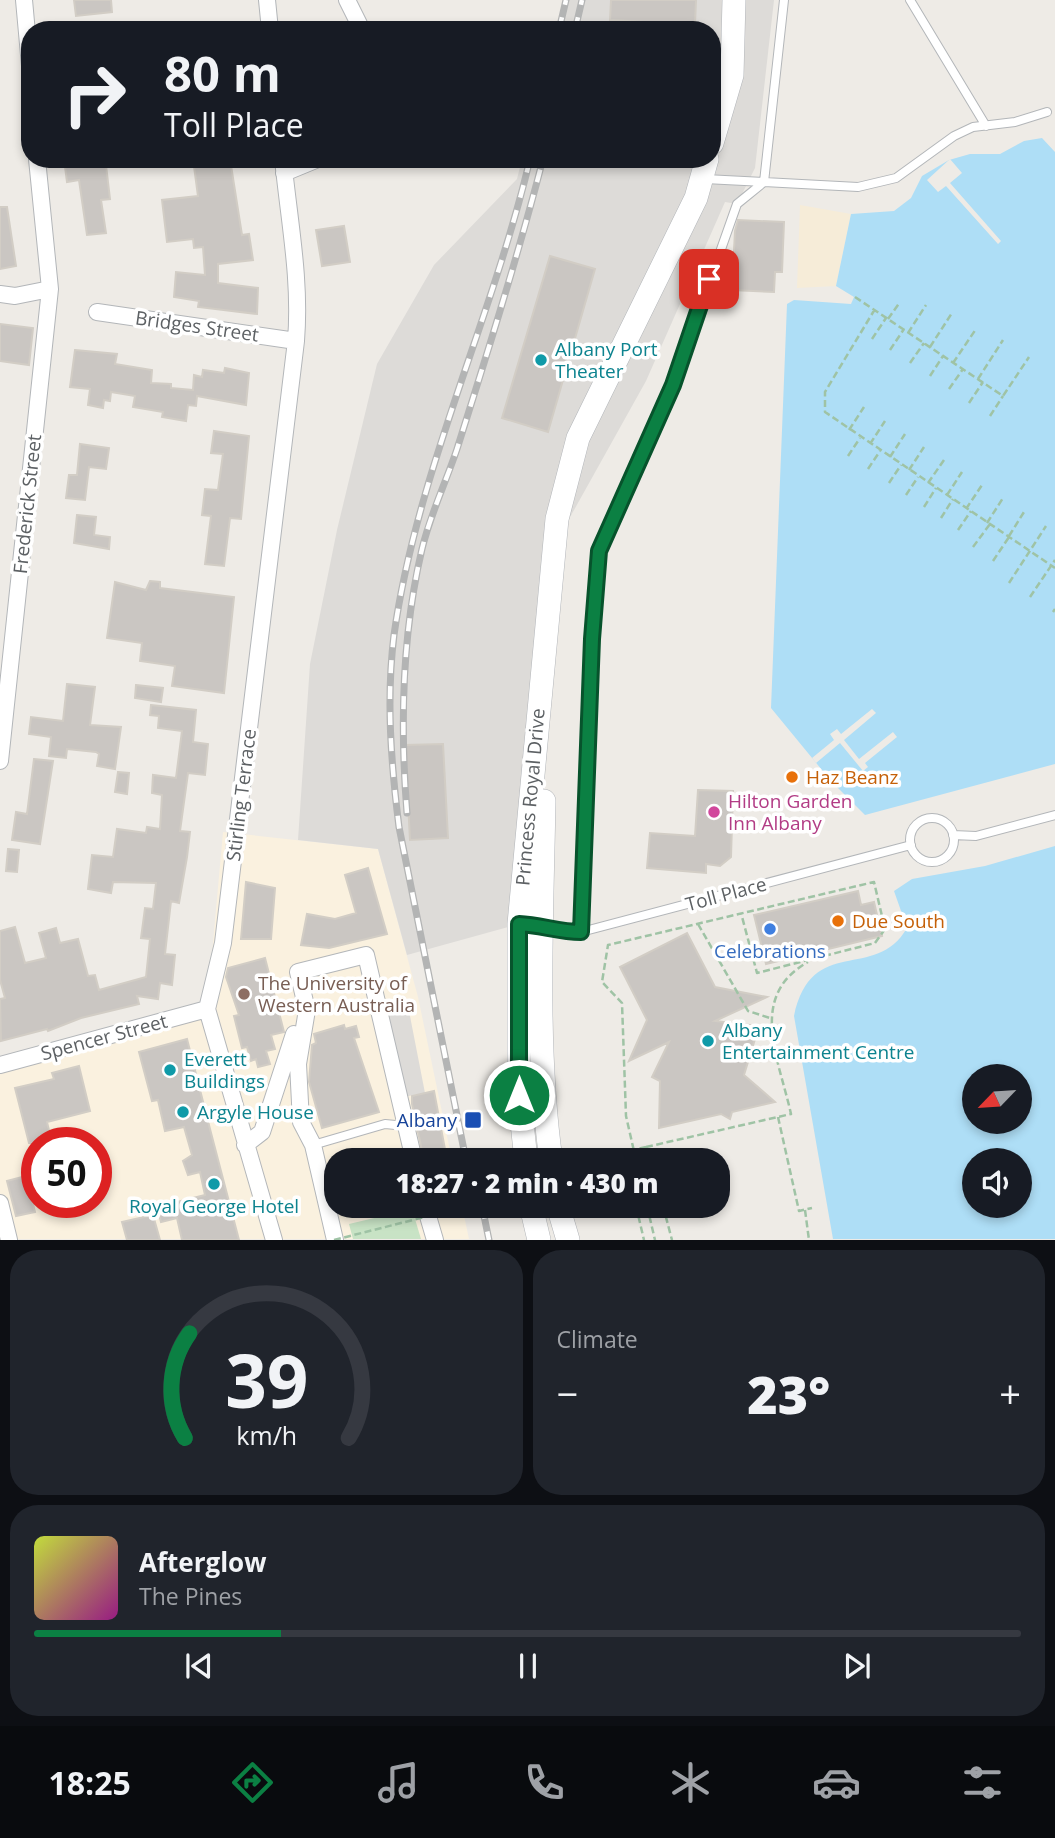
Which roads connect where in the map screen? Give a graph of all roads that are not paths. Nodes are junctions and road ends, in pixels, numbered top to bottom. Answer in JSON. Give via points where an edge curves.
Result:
{"nodes":[{"id":1,"x":24,"y":0,"type":"edge"},
{"id":2,"x":267,"y":0,"type":"edge"},
{"id":3,"x":347,"y":0,"type":"edge"},
{"id":4,"x":734,"y":0,"type":"edge"},
{"id":5,"x":784,"y":0,"type":"edge"},
{"id":6,"x":910,"y":0,"type":"edge"},
{"id":7,"x":26,"y":21,"type":"edge"},
{"id":8,"x":269,"y":21,"type":"edge"},
{"id":9,"x":358,"y":21,"type":"edge"},
{"id":10,"x":721,"y":112,"type":"edge"},
{"id":11,"x":1047,"y":112,"type":"dead end"},
{"id":12,"x":986,"y":125,"type":"junction"},
{"id":13,"x":38,"y":168,"type":"edge"},
{"id":14,"x":283,"y":168,"type":"edge"},
{"id":15,"x":704,"y":169,"type":"edge"},
{"id":16,"x":764,"y":182,"type":"junction"},
{"id":17,"x":50,"y":289,"type":"junction"},
{"id":18,"x":0,"y":294,"type":"edge"},
{"id":19,"x":97,"y":312,"type":"dead end"},
{"id":20,"x":296,"y":341,"type":"junction"},
{"id":21,"x":0,"y":761,"type":"edge"},
{"id":22,"x":1055,"y":815,"type":"edge"},
{"id":23,"x":953,"y":835,"type":"junction"},
{"id":24,"x":911,"y":845,"type":"junction"},
{"id":25,"x":531,"y":924,"type":"junction"},
{"id":26,"x":581,"y":932,"type":"junction"},
{"id":27,"x":207,"y":1009,"type":"junction"},
{"id":28,"x":307,"y":1010,"type":"junction"},
{"id":29,"x":0,"y":1065,"type":"edge"},
{"id":30,"x":406,"y":1126,"type":"junction"},
{"id":31,"x":245,"y":1145,"type":"junction"},
{"id":32,"x":313,"y":1145,"type":"junction"},
{"id":33,"x":411,"y":1148,"type":"edge"},
{"id":34,"x":525,"y":1148,"type":"edge"},
{"id":35,"x":549,"y":1148,"type":"edge"},
{"id":36,"x":0,"y":1203,"type":"edge"},
{"id":37,"x":429,"y":1218,"type":"edge"},
{"id":38,"x":534,"y":1218,"type":"edge"},
{"id":39,"x":562,"y":1218,"type":"edge"},
{"id":40,"x":9,"y":1240,"type":"edge"},
{"id":41,"x":274,"y":1240,"type":"edge"},
{"id":42,"x":335,"y":1240,"type":"edge"},
{"id":43,"x":435,"y":1240,"type":"edge"},
{"id":44,"x":539,"y":1240,"type":"edge"},
{"id":45,"x":568,"y":1240,"type":"edge"}],
"edges":[{"from":1,"to":7,"type":"street"},
{"from":2,"to":8,"type":"street"},
{"from":3,"to":9,"type":"street"},
{"from":4,"to":10,"type":"main road","via":[[732,75]]},
{"from":5,"to":16,"type":"lane"},
{"from":6,"to":12,"type":"lane"},
{"from":11,"to":12,"type":"lane"},
{"from":12,"to":16,"type":"lane","via":[[954,136],[896,178],[858,187]]},
{"from":13,"to":17,"type":"street","name":"Frederick Street"},
{"from":14,"to":20,"type":"street","name":"Stirling Terrace","via":[[296,255]]},
{"from":15,"to":16,"type":"lane"},
{"from":15,"to":25,"type":"main road","name":"Princess Royal Drive","via":[[696,198],[578,438],[557,519],[547,602]]},
{"from":16,"to":26,"type":"lane","via":[[737,204],[673,385],[599,551]]},
{"from":17,"to":18,"type":"street"},
{"from":17,"to":21,"type":"street","name":"Frederick Street"},
{"from":19,"to":20,"type":"street","name":"Bridges Street"},
{"from":20,"to":27,"type":"street","name":"Stirling Terrace","via":[[223,943]]},
{"from":22,"to":23,"type":"lane","via":[[976,836]]},
{"from":23,"to":24,"type":"lane","via":[[952,849],[937,861],[918,857]]},
{"from":23,"to":24,"type":"lane","via":[[945,822],[923,820],[912,830]]},
{"from":24,"to":26,"type":"lane","name":"Toll Place"},
{"from":25,"to":26,"type":"lane","name":"Toll Place"},
{"from":25,"to":34,"type":"main road","name":"Princess Royal Drive","via":[[519,1095]]},
{"from":25,"to":35,"type":"main road","name":"Princess Royal Drive"},
{"from":27,"to":29,"type":"street","name":"Spencer Street"},
{"from":27,"to":31,"type":"street","name":"Stirling Terrace"},
{"from":28,"to":30,"type":"street","via":[[298,972],[366,955]]},
{"from":28,"to":31,"type":"street","via":[[280,1071],[262,1132]]},
{"from":28,"to":32,"type":"street","via":[[298,1093],[301,1122]]},
{"from":30,"to":32,"type":"lane","via":[[385,1125]]},
{"from":30,"to":33,"type":"street"},
{"from":31,"to":41,"type":"street","name":"Stirling Terrace"},
{"from":32,"to":42,"type":"street"},
{"from":36,"to":40,"type":"street"},
{"from":37,"to":43,"type":"street"},
{"from":38,"to":44,"type":"main road"},
{"from":39,"to":45,"type":"main road"}]}
